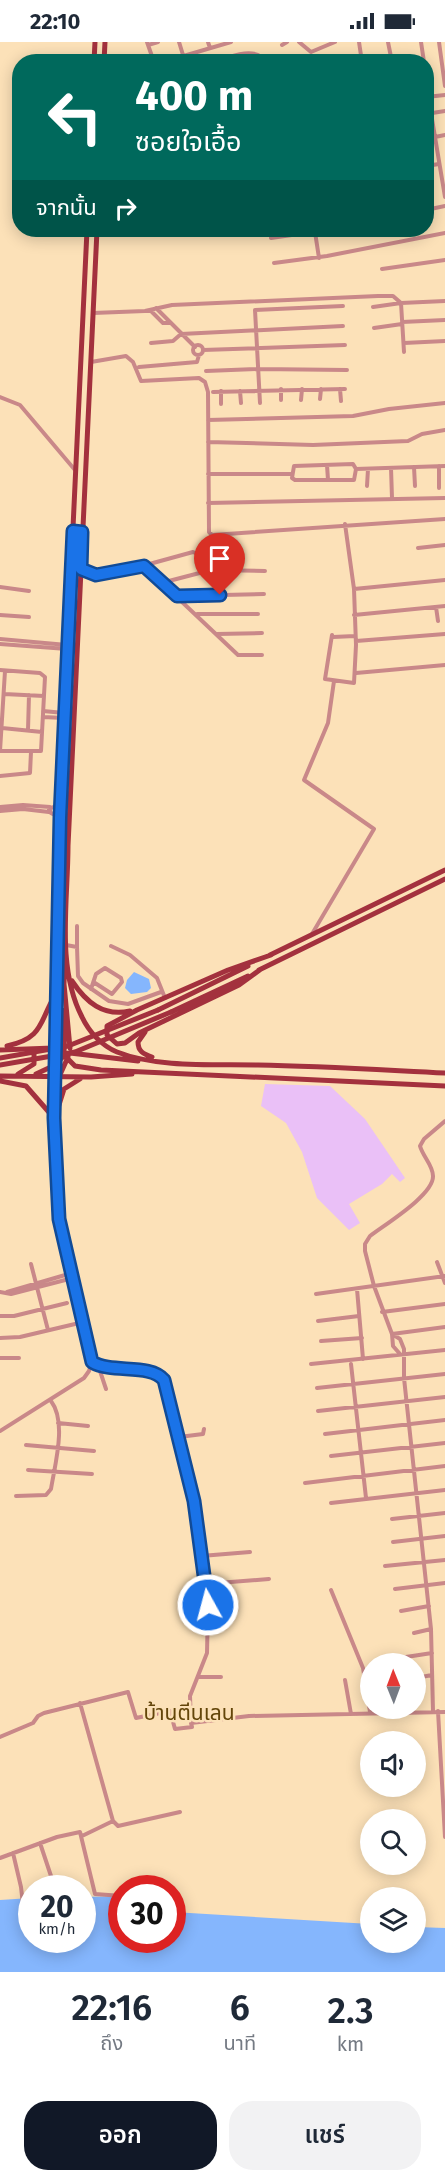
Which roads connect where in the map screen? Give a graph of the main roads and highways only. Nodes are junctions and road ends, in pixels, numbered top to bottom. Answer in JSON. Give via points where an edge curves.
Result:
{"nodes":[{"id":1,"x":87,"y":237,"type":"edge"},
{"id":2,"x":97,"y":237,"type":"edge"},
{"id":3,"x":73,"y":531,"type":"junction"},
{"id":4,"x":82,"y":532,"type":"junction"},
{"id":5,"x":443,"y":871,"type":"edge"},
{"id":6,"x":445,"y":879,"type":"edge"},
{"id":7,"x":66,"y":947,"type":"junction"},
{"id":8,"x":271,"y":955,"type":"junction"},
{"id":9,"x":261,"y":969,"type":"junction"},
{"id":10,"x":69,"y":977,"type":"junction"},
{"id":11,"x":55,"y":995,"type":"junction"},
{"id":12,"x":66,"y":1009,"type":"junction"},
{"id":13,"x":137,"y":1010,"type":"junction"},
{"id":14,"x":65,"y":1028,"type":"junction"},
{"id":15,"x":149,"y":1029,"type":"junction"},
{"id":16,"x":55,"y":1031,"type":"junction"},
{"id":17,"x":0,"y":1047,"type":"edge"},
{"id":18,"x":25,"y":1048,"type":"junction"},
{"id":19,"x":62,"y":1052,"type":"junction"},
{"id":20,"x":0,"y":1058,"type":"edge"},
{"id":21,"x":130,"y":1061,"type":"junction"},
{"id":22,"x":167,"y":1061,"type":"junction"},
{"id":23,"x":0,"y":1065,"type":"edge"},
{"id":24,"x":135,"y":1072,"type":"junction"},
{"id":25,"x":56,"y":1073,"type":"junction"},
{"id":26,"x":145,"y":1073,"type":"junction"},
{"id":27,"x":445,"y":1073,"type":"edge"},
{"id":28,"x":10,"y":1076,"type":"junction"},
{"id":29,"x":33,"y":1076,"type":"junction"},
{"id":30,"x":91,"y":1077,"type":"junction"},
{"id":31,"x":0,"y":1079,"type":"edge"},
{"id":32,"x":445,"y":1086,"type":"edge"},
{"id":33,"x":58,"y":1107,"type":"road end"},
{"id":34,"x":54,"y":1118,"type":"road end"}],
"edges":[{"from":1,"to":3,"type":"main road"},
{"from":2,"to":4,"type":"main road"},
{"from":3,"to":4,"type":"main road"},
{"from":3,"to":11,"type":"main road"},
{"from":4,"to":7,"type":"main road"},
{"from":5,"to":8,"type":"main road"},
{"from":6,"to":9,"type":"main road"},
{"from":7,"to":10,"type":"main road"},
{"from":7,"to":12,"type":"main road"},
{"from":8,"to":13,"type":"main road","via":[[163,995]]},
{"from":8,"to":20,"type":"main road","bridge":true,"via":[[158,1010],[68,1046]]},
{"from":9,"to":15,"type":"main road","via":[[239,985]]},
{"from":9,"to":23,"type":"main road","bridge":true,"via":[[75,1052]]},
{"from":10,"to":13,"type":"main road","via":[[81,995],[100,1009],[117,1013]]},
{"from":10,"to":22,"type":"main road","via":[[82,1018],[106,1046],[136,1058]]},
{"from":11,"to":16,"type":"main road"},
{"from":11,"to":17,"type":"main road","via":[[42,1026],[30,1037]]},
{"from":12,"to":14,"type":"main road"},
{"from":12,"to":19,"type":"main road"},
{"from":13,"to":15,"type":"main road","via":[[107,1026],[107,1035],[120,1044]]},
{"from":14,"to":16,"type":"main road","via":[[59,1036]]},
{"from":14,"to":19,"type":"main road"},
{"from":15,"to":22,"type":"main road","via":[[138,1042],[140,1051]]},
{"from":16,"to":19,"type":"main road"},
{"from":17,"to":18,"type":"main road"},
{"from":18,"to":19,"type":"main road"},
{"from":18,"to":25,"type":"main road","via":[[42,1054]]},
{"from":18,"to":28,"type":"main road","via":[[34,1054],[34,1064]]},
{"from":19,"to":21,"type":"main road"},
{"from":19,"to":24,"type":"main road","via":[[79,1067]]},
{"from":19,"to":25,"type":"main road"},
{"from":19,"to":25,"type":"main road"},
{"from":19,"to":25,"type":"main road"},
{"from":21,"to":22,"type":"main road"},
{"from":21,"to":24,"type":"main road","via":[[128,1066]]},
{"from":22,"to":27,"type":"main road"},
{"from":24,"to":26,"type":"main road"},
{"from":25,"to":29,"type":"main road"},
{"from":25,"to":29,"type":"main road"},
{"from":25,"to":30,"type":"main road"},
{"from":26,"to":30,"type":"main road"},
{"from":26,"to":32,"type":"main road"},
{"from":28,"to":29,"type":"main road"},
{"from":28,"to":31,"type":"main road"},
{"from":30,"to":33,"type":"main road","via":[[67,1086]]},
{"from":31,"to":34,"type":"main road","via":[[26,1086]]}]}
